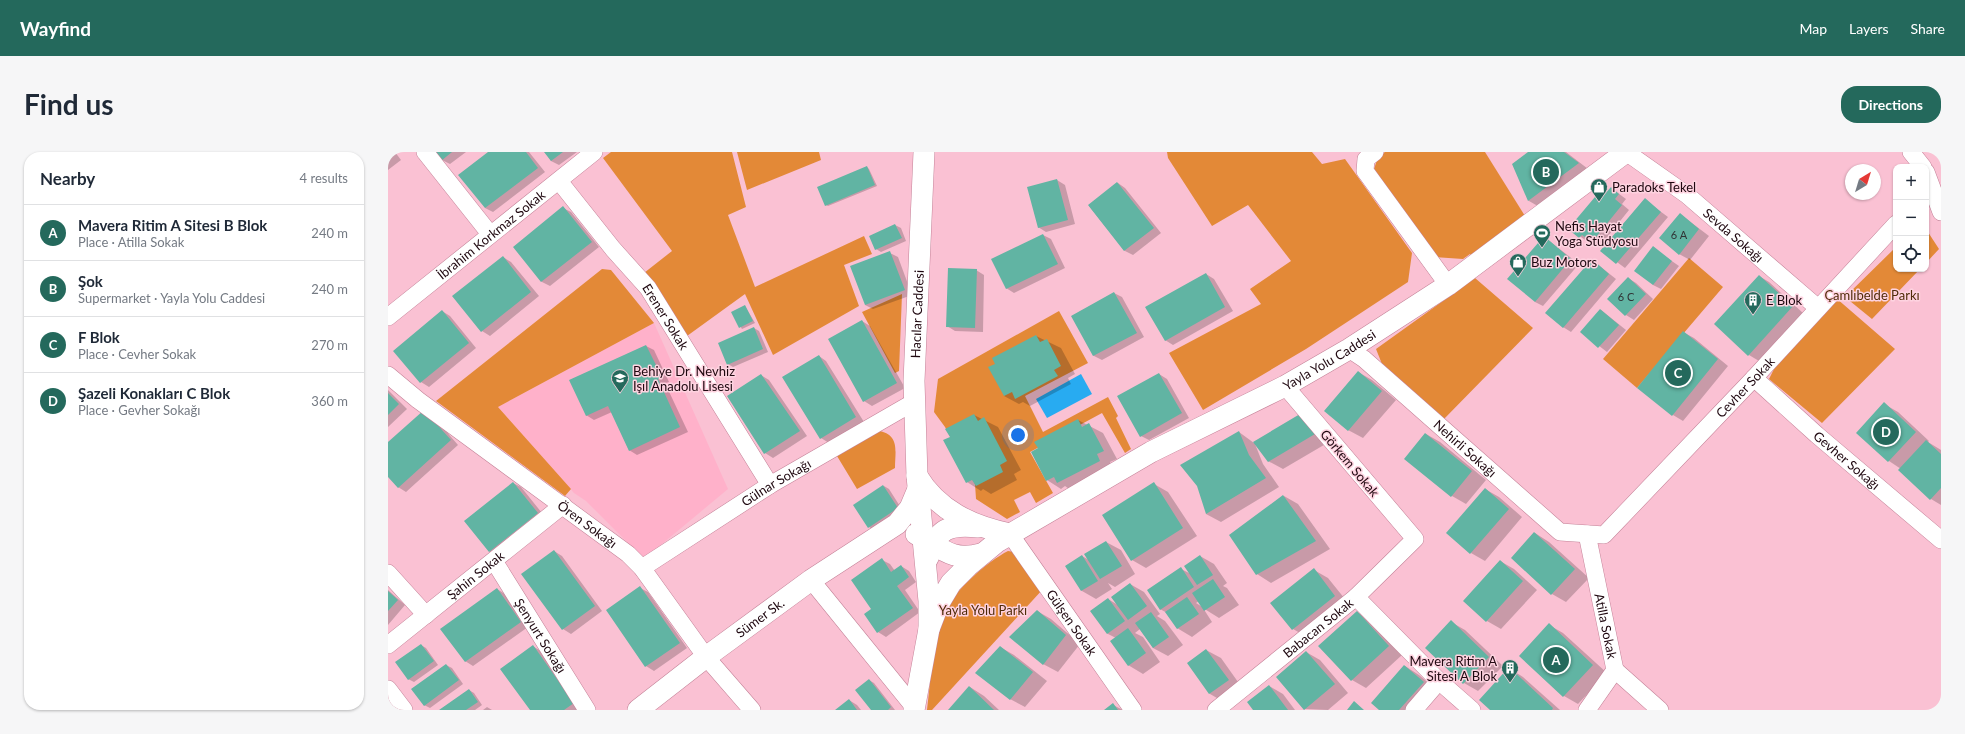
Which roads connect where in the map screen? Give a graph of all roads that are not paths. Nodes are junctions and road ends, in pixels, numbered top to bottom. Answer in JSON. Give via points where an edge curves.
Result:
{"nodes":[{"id":1,"x":425,"y":152,"type":"edge"},
{"id":2,"x":594,"y":152,"type":"edge"},
{"id":3,"x":924,"y":152,"type":"edge"},
{"id":4,"x":1374,"y":152,"type":"edge"},
{"id":5,"x":1626,"y":152,"type":"edge"},
{"id":6,"x":1912,"y":152,"type":"edge"},
{"id":7,"x":1921,"y":164,"type":"edge"},
{"id":8,"x":559,"y":180,"type":"junction"},
{"id":9,"x":1893,"y":227,"type":"edge"},
{"id":10,"x":490,"y":234,"type":"junction"},
{"id":11,"x":1448,"y":285,"type":"junction"},
{"id":12,"x":1818,"y":308,"type":"junction"},
{"id":13,"x":388,"y":317,"type":"edge"},
{"id":14,"x":1349,"y":349,"type":"junction"},
{"id":15,"x":388,"y":375,"type":"edge"},
{"id":16,"x":1754,"y":378,"type":"junction"},
{"id":17,"x":1285,"y":386,"type":"junction"},
{"id":18,"x":914,"y":402,"type":"junction"},
{"id":19,"x":918,"y":483,"type":"junction"},
{"id":20,"x":770,"y":485,"type":"junction"},
{"id":21,"x":563,"y":505,"type":"junction"},
{"id":22,"x":980,"y":527,"type":"junction"},
{"id":23,"x":887,"y":532,"type":"junction"},
{"id":24,"x":1010,"y":534,"type":"junction"},
{"id":25,"x":1587,"y":534,"type":"junction"},
{"id":26,"x":1939,"y":535,"type":"edge"},
{"id":27,"x":1415,"y":539,"type":"joint"},
{"id":28,"x":928,"y":542,"type":"junction"},
{"id":29,"x":981,"y":554,"type":"junction"},
{"id":30,"x":494,"y":561,"type":"junction"},
{"id":31,"x":642,"y":568,"type":"junction"},
{"id":32,"x":388,"y":573,"type":"edge"},
{"id":33,"x":811,"y":580,"type":"junction"},
{"id":34,"x":1356,"y":597,"type":"junction"},
{"id":35,"x":426,"y":615,"type":"junction"},
{"id":36,"x":929,"y":629,"type":"junction"},
{"id":37,"x":388,"y":645,"type":"edge"},
{"id":38,"x":706,"y":657,"type":"junction"},
{"id":39,"x":1615,"y":670,"type":"junction"},
{"id":40,"x":1439,"y":681,"type":"junction"},
{"id":41,"x":388,"y":689,"type":"edge"},
{"id":42,"x":914,"y":709,"type":"edge"},
{"id":43,"x":404,"y":710,"type":"edge"},
{"id":44,"x":587,"y":710,"type":"edge"},
{"id":45,"x":638,"y":710,"type":"edge"},
{"id":46,"x":752,"y":710,"type":"edge"},
{"id":47,"x":1133,"y":710,"type":"edge"},
{"id":48,"x":1216,"y":710,"type":"edge"},
{"id":49,"x":1414,"y":710,"type":"edge"},
{"id":50,"x":1472,"y":710,"type":"edge"},
{"id":51,"x":1587,"y":710,"type":"edge"},
{"id":52,"x":1660,"y":710,"type":"edge"}],
"edges":[{"from":1,"to":10,"type":"street"},
{"from":2,"to":8,"type":"street","name":"İbrahim Korkmaz Sokak"},
{"from":3,"to":18,"type":"street","name":"Hacılar Caddesi"},
{"from":4,"to":11,"type":"street","via":[[1366,159],[1365,171]]},
{"from":5,"to":11,"type":"street","name":"Yayla Yolu Caddesi"},
{"from":5,"to":12,"type":"street","name":"Sevda Sokağı","via":[[1687,195]]},
{"from":6,"to":7,"type":"street"},
{"from":8,"to":10,"type":"street","name":"İbrahim Korkmaz Sokak"},
{"from":8,"to":20,"type":"street","name":"Erener Sokak","via":[[613,249],[648,288]]},
{"from":9,"to":12,"type":"street","name":"Cevher Sokak"},
{"from":10,"to":13,"type":"street","name":"İbrahim Korkmaz Sokak"},
{"from":11,"to":14,"type":"street","name":"Yayla Yolu Caddesi"},
{"from":12,"to":16,"type":"street","name":"Cevher Sokak"},
{"from":14,"to":17,"type":"street","name":"Yayla Yolu Caddesi"},
{"from":14,"to":25,"type":"street","name":"Nehirli Sokağı","via":[[1364,359],[1560,532]]},
{"from":15,"to":21,"type":"street","name":"Ören Sokağı","via":[[418,400]]},
{"from":16,"to":25,"type":"street","name":"Cevher Sokak","via":[[1604,535]]},
{"from":16,"to":26,"type":"street","name":"Gevher Sokağı","via":[[1817,435]]},
{"from":17,"to":24,"type":"street","name":"Yayla Yolu Caddesi","via":[[1151,452]]},
{"from":17,"to":27,"type":"street","name":"Görkem Sokak"},
{"from":18,"to":19,"type":"street","name":"Hacılar Caddesi"},
{"from":18,"to":20,"type":"street","name":"Gülnar Sokağı"},
{"from":19,"to":22,"type":"street","via":[[947,509]]},
{"from":19,"to":23,"type":"street","name":"Sümer Sk.","via":[[910,508]]},
{"from":19,"to":28,"type":"street","name":"Hacılar Caddesi"},
{"from":20,"to":31,"type":"street","name":"Gülnar Sokağı"},
{"from":21,"to":30,"type":"street","name":"Şahin Sokak"},
{"from":21,"to":31,"type":"street","name":"Ören Sokağı","via":[[628,554]]},
{"from":22,"to":24,"type":"street"},
{"from":22,"to":28,"type":"street","via":[[948,528]]},
{"from":23,"to":28,"type":"street","name":"Sümer Sk.","via":[[909,530]]},
{"from":23,"to":33,"type":"street","name":"Sümer Sk."},
{"from":24,"to":29,"type":"street","name":"Yayla Yolu Caddesi"},
{"from":24,"to":47,"type":"street","name":"Gülşen Sokak"},
{"from":25,"to":39,"type":"street","name":"Atilla Sokak"},
{"from":27,"to":34,"type":"street","name":"Babacan Sokak"},
{"from":28,"to":29,"type":"street","name":"Sümer Sk.","via":[[954,555]]},
{"from":28,"to":36,"type":"street","name":"Hacılar Caddesi","via":[[926,565]]},
{"from":29,"to":36,"type":"street","name":"Yayla Yolu Caddesi","via":[[951,583],[939,603]]},
{"from":30,"to":35,"type":"street","name":"Şahin Sokak"},
{"from":30,"to":44,"type":"street","name":"Şenyurt Sokağı"},
{"from":31,"to":38,"type":"street","name":"Ören Sokağı"},
{"from":32,"to":35,"type":"street"},
{"from":33,"to":38,"type":"street","name":"Sümer Sk."},
{"from":33,"to":42,"type":"street"},
{"from":34,"to":40,"type":"street"},
{"from":34,"to":48,"type":"street","name":"Babacan Sokak"},
{"from":35,"to":37,"type":"street","name":"Şahin Sokak"},
{"from":36,"to":42,"type":"street"},
{"from":38,"to":45,"type":"street","name":"Sümer Sk."},
{"from":38,"to":46,"type":"street","name":"Ören Sokağı"},
{"from":39,"to":51,"type":"street","name":"Atilla Sokak"},
{"from":39,"to":52,"type":"street"},
{"from":40,"to":49,"type":"street"},
{"from":40,"to":50,"type":"street"},
{"from":41,"to":43,"type":"street"}]}
